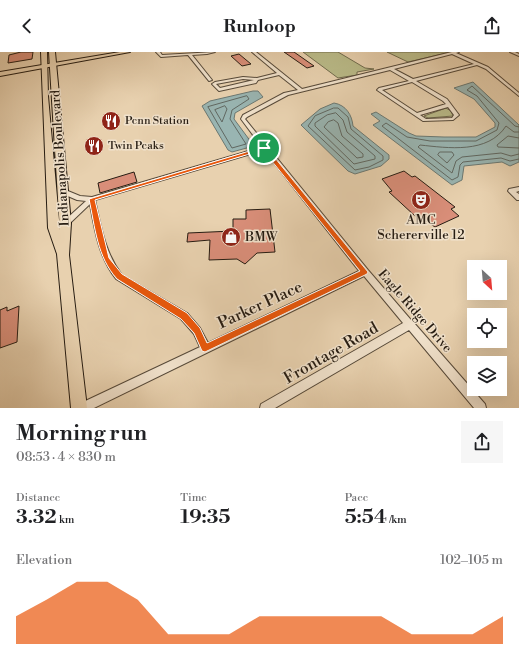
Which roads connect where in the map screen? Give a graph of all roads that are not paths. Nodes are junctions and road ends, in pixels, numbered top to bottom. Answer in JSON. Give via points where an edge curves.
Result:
{"nodes":[{"id":1,"x":44,"y":52,"type":"edge"},
{"id":2,"x":52,"y":52,"type":"edge"},
{"id":3,"x":112,"y":52,"type":"edge"},
{"id":4,"x":128,"y":52,"type":"edge"},
{"id":5,"x":158,"y":52,"type":"edge"},
{"id":6,"x":213,"y":52,"type":"edge"},
{"id":7,"x":254,"y":52,"type":"edge"},
{"id":8,"x":512,"y":52,"type":"edge"},
{"id":9,"x":455,"y":53,"type":"edge"},
{"id":10,"x":190,"y":55,"type":"junction"},
{"id":11,"x":519,"y":55,"type":"edge"},
{"id":12,"x":53,"y":63,"type":"junction"},
{"id":13,"x":477,"y":64,"type":"junction"},
{"id":14,"x":44,"y":65,"type":"junction"},
{"id":15,"x":390,"y":68,"type":"junction"},
{"id":16,"x":0,"y":70,"type":"edge"},
{"id":17,"x":281,"y":73,"type":"junction"},
{"id":18,"x":0,"y":74,"type":"edge"},
{"id":19,"x":257,"y":79,"type":"junction"},
{"id":20,"x":412,"y":81,"type":"junction"},
{"id":21,"x":214,"y":84,"type":"junction"},
{"id":22,"x":301,"y":90,"type":"junction"},
{"id":23,"x":519,"y":95,"type":"edge"},
{"id":24,"x":449,"y":105,"type":"junction"},
{"id":25,"x":416,"y":115,"type":"junction"},
{"id":26,"x":264,"y":148,"type":"junction"},
{"id":27,"x":519,"y":189,"type":"edge"},
{"id":28,"x":63,"y":192,"type":"junction"},
{"id":29,"x":519,"y":198,"type":"edge"},
{"id":30,"x":92,"y":199,"type":"junction"},
{"id":31,"x":66,"y":223,"type":"junction"},
{"id":32,"x":63,"y":255,"type":"junction"},
{"id":33,"x":365,"y":272,"type":"junction"},
{"id":34,"x":411,"y":324,"type":"junction"},
{"id":35,"x":205,"y":348,"type":"junction"},
{"id":36,"x":79,"y":408,"type":"edge"},
{"id":37,"x":83,"y":408,"type":"edge"},
{"id":38,"x":265,"y":408,"type":"edge"},
{"id":39,"x":481,"y":408,"type":"edge"}],
"edges":[{"from":1,"to":14,"type":"highway","name":"Indianapolis Boulevard"},
{"from":2,"to":12,"type":"highway","name":"Indianapolis Boulevard"},
{"from":3,"to":12,"type":"main road"},
{"from":4,"to":12,"type":"main road"},
{"from":5,"to":10,"type":"street","via":[[161,56]]},
{"from":6,"to":10,"type":"street"},
{"from":7,"to":17,"type":"street"},
{"from":8,"to":11,"type":"street"},
{"from":9,"to":13,"type":"street"},
{"from":9,"to":15,"type":"street"},
{"from":10,"to":21,"type":"street","via":[[210,80],[216,80]]},
{"from":12,"to":14,"type":"main road"},
{"from":12,"to":28,"type":"highway","name":"Indianapolis Boulevard"},
{"from":13,"to":20,"type":"street"},
{"from":13,"to":23,"type":"street","via":[[491,71]]},
{"from":14,"to":16,"type":"main road"},
{"from":14,"to":18,"type":"main road"},
{"from":14,"to":32,"type":"highway","name":"Indianapolis Boulevard","via":[[53,228]]},
{"from":15,"to":20,"type":"street"},
{"from":15,"to":22,"type":"street"},
{"from":17,"to":19,"type":"street"},
{"from":17,"to":22,"type":"street"},
{"from":19,"to":21,"type":"street","via":[[243,78]]},
{"from":19,"to":21,"type":"street","via":[[255,82],[219,90]]},
{"from":20,"to":24,"type":"street","via":[[445,100]]},
{"from":20,"to":25,"type":"street","via":[[382,89],[380,92]]},
{"from":22,"to":26,"type":"street","name":"Eagle Ridge Drive","via":[[276,99],[244,117],[244,123]]},
{"from":24,"to":25,"type":"street"},
{"from":24,"to":25,"type":"street","via":[[457,115],[453,118],[425,120]]},
{"from":26,"to":30,"type":"street"},
{"from":26,"to":33,"type":"street","name":"Eagle Ridge Drive"},
{"from":27,"to":29,"type":"street","via":[[511,191]]},
{"from":28,"to":30,"type":"street","via":[[79,198]]},
{"from":28,"to":31,"type":"highway","name":"Indianapolis Boulevard"},
{"from":30,"to":31,"type":"street"},
{"from":30,"to":35,"type":"street","via":[[106,258],[112,268],[119,277],[188,319],[197,330]]},
{"from":31,"to":32,"type":"highway","name":"Indianapolis Boulevard"},
{"from":32,"to":36,"type":"highway","name":"Indianapolis Boulevard"},
{"from":33,"to":34,"type":"street","name":"Eagle Ridge Drive"},
{"from":33,"to":35,"type":"street","name":"Parker Place"},
{"from":34,"to":38,"type":"street","name":"Frontage Road"},
{"from":34,"to":39,"type":"street","name":"Eagle Ridge Drive"},
{"from":35,"to":37,"type":"street","name":"Parker Place"}]}
